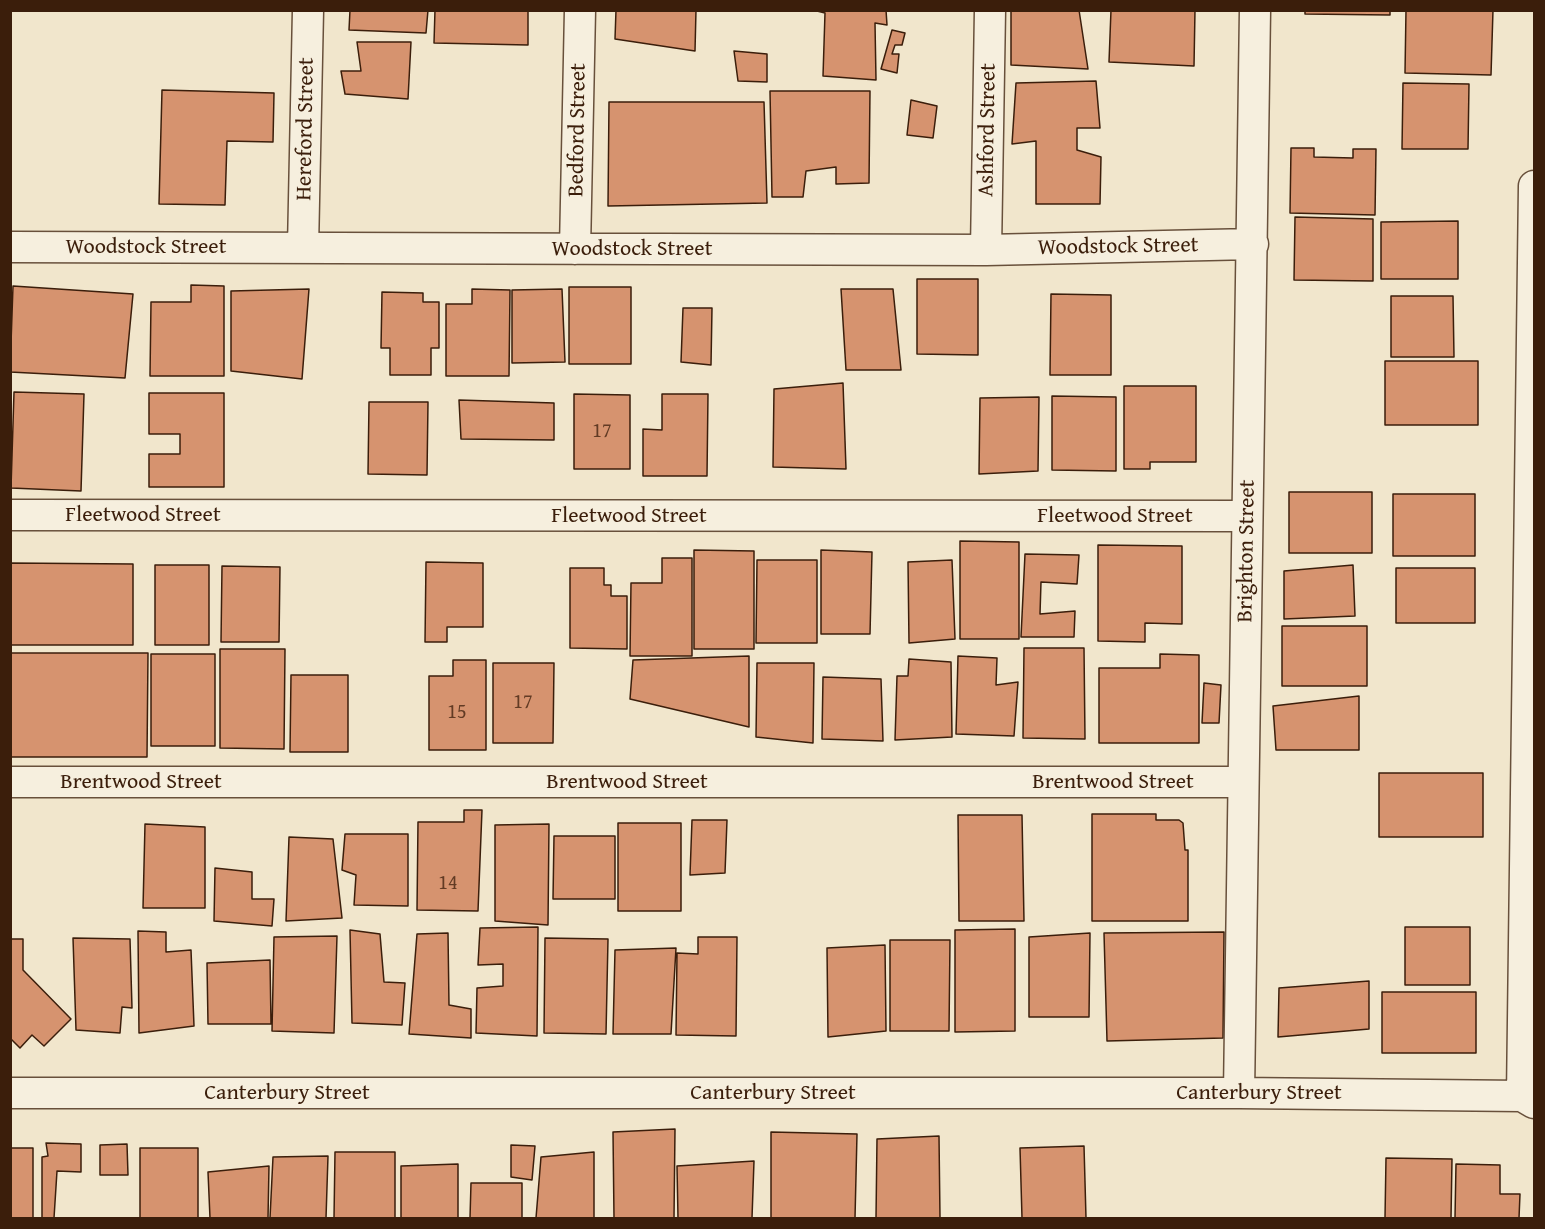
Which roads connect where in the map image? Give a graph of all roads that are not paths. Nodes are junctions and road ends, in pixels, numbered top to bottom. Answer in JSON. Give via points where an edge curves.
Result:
{"nodes":[{"id":1,"x":308,"y":10,"type":"edge"},
{"id":2,"x":580,"y":10,"type":"edge"},
{"id":3,"x":990,"y":10,"type":"edge"},
{"id":4,"x":1255,"y":10,"type":"edge"},
{"id":5,"x":1534,"y":186,"type":"edge"},
{"id":6,"x":1253,"y":244,"type":"junction"},
{"id":7,"x":10,"y":247,"type":"edge"},
{"id":8,"x":303,"y":248,"type":"junction"},
{"id":9,"x":575,"y":249,"type":"junction"},
{"id":10,"x":986,"y":250,"type":"junction"},
{"id":11,"x":10,"y":515,"type":"edge"},
{"id":12,"x":1247,"y":516,"type":"junction"},
{"id":13,"x":10,"y":782,"type":"edge"},
{"id":14,"x":1243,"y":782,"type":"junction"},
{"id":15,"x":1239,"y":1092,"type":"junction"},
{"id":16,"x":10,"y":1093,"type":"edge"},
{"id":17,"x":1528,"y":1099,"type":"edge"}],
"edges":[{"from":1,"to":8,"type":"street","name":"Hereford Street"},
{"from":2,"to":9,"type":"street","name":"Bedford Street"},
{"from":3,"to":10,"type":"street","name":"Ashford Street"},
{"from":4,"to":6,"type":"street","name":"Brighton Street"},
{"from":5,"to":17,"type":"street"},
{"from":6,"to":10,"type":"street","name":"Woodstock Street"},
{"from":6,"to":12,"type":"street","name":"Brighton Street"},
{"from":7,"to":8,"type":"street","name":"Woodstock Street"},
{"from":8,"to":9,"type":"street","name":"Woodstock Street"},
{"from":9,"to":10,"type":"street","name":"Woodstock Street"},
{"from":11,"to":12,"type":"street","name":"Fleetwood Street"},
{"from":12,"to":14,"type":"street","name":"Brighton Street"},
{"from":13,"to":14,"type":"street","name":"Brentwood Street"},
{"from":14,"to":15,"type":"street","name":"Brighton Street"},
{"from":15,"to":16,"type":"street","name":"Canterbury Street"},
{"from":15,"to":17,"type":"street","name":"Canterbury Street"}]}
